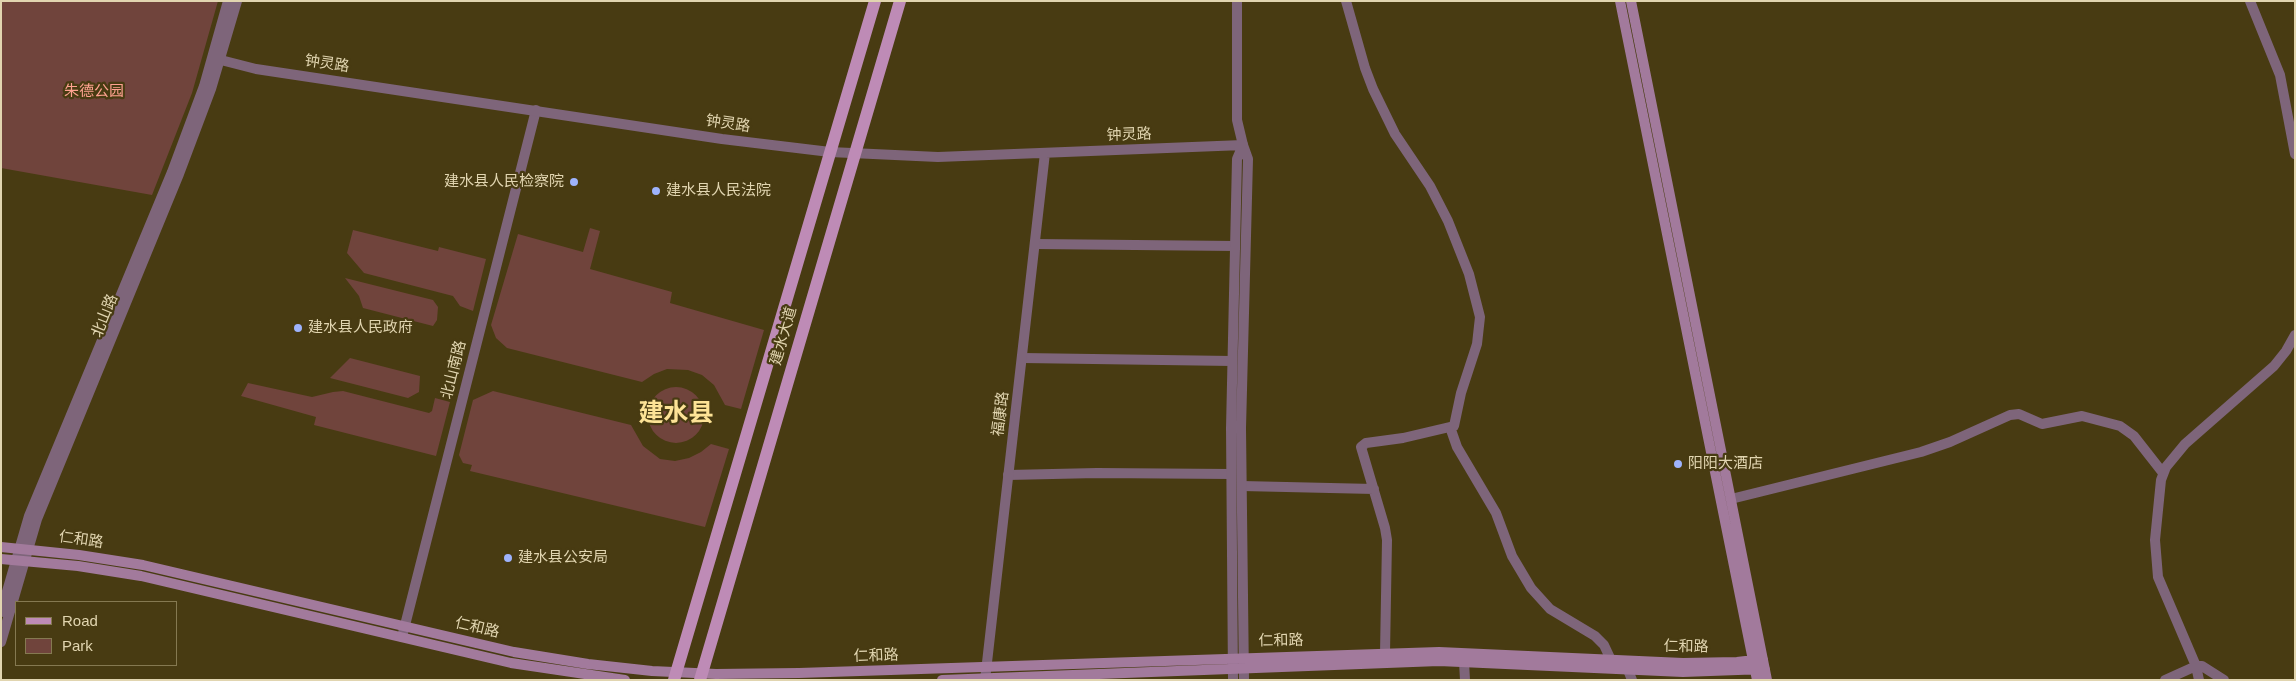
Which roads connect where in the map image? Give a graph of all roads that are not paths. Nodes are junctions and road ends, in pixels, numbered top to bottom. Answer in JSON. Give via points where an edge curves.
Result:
{"nodes":[{"id":1,"x":228,"y":1,"type":"edge"},
{"id":2,"x":237,"y":1,"type":"edge"},
{"id":3,"x":875,"y":1,"type":"edge"},
{"id":4,"x":900,"y":1,"type":"edge"},
{"id":5,"x":1237,"y":1,"type":"edge"},
{"id":6,"x":1346,"y":1,"type":"edge"},
{"id":7,"x":1620,"y":1,"type":"edge"},
{"id":8,"x":1631,"y":1,"type":"edge"},
{"id":9,"x":2250,"y":1,"type":"edge"},
{"id":10,"x":1630,"y":24,"type":"junction"},
{"id":11,"x":217,"y":59,"type":"junction"},
{"id":12,"x":536,"y":110,"type":"junction"},
{"id":13,"x":1243,"y":145,"type":"junction"},
{"id":14,"x":830,"y":152,"type":"junction"},
{"id":15,"x":855,"y":153,"type":"junction"},
{"id":16,"x":1045,"y":153,"type":"junction"},
{"id":17,"x":2295,"y":154,"type":"edge"},
{"id":18,"x":1035,"y":244,"type":"junction"},
{"id":19,"x":1235,"y":246,"type":"junction"},
{"id":20,"x":2295,"y":335,"type":"edge"},
{"id":21,"x":1022,"y":358,"type":"junction"},
{"id":22,"x":1232,"y":361,"type":"junction"},
{"id":23,"x":1450,"y":427,"type":"junction"},
{"id":24,"x":2163,"y":473,"type":"junction"},
{"id":25,"x":1231,"y":474,"type":"junction"},
{"id":26,"x":1008,"y":475,"type":"junction"},
{"id":27,"x":1242,"y":486,"type":"junction"},
{"id":28,"x":1374,"y":489,"type":"junction"},
{"id":29,"x":1731,"y":499,"type":"junction"},
{"id":30,"x":1,"y":547,"type":"edge"},
{"id":31,"x":24,"y":549,"type":"junction"},
{"id":32,"x":1,"y":559,"type":"edge"},
{"id":33,"x":20,"y":560,"type":"junction"},
{"id":34,"x":1,"y":612,"type":"edge"},
{"id":35,"x":405,"y":626,"type":"junction"},
{"id":36,"x":402,"y":637,"type":"junction"},
{"id":37,"x":1,"y":642,"type":"edge"},
{"id":38,"x":1385,"y":653,"type":"junction"},
{"id":39,"x":1611,"y":660,"type":"junction"},
{"id":40,"x":1464,"y":662,"type":"junction"},
{"id":41,"x":1238,"y":663,"type":"junction"},
{"id":42,"x":2196,"y":666,"type":"junction"},
{"id":43,"x":986,"y":667,"type":"junction"},
{"id":44,"x":1759,"y":668,"type":"edge"},
{"id":45,"x":1630,"y":675,"type":"edge"},
{"id":46,"x":675,"y":676,"type":"edge"},
{"id":47,"x":701,"y":677,"type":"edge"},
{"id":48,"x":1077,"y":677,"type":"edge"},
{"id":49,"x":985,"y":679,"type":"edge"},
{"id":50,"x":625,"y":680,"type":"edge"},
{"id":51,"x":942,"y":680,"type":"edge"},
{"id":52,"x":1233,"y":680,"type":"edge"},
{"id":53,"x":1244,"y":680,"type":"edge"},
{"id":54,"x":1465,"y":680,"type":"edge"},
{"id":55,"x":1767,"y":680,"type":"edge"},
{"id":56,"x":2165,"y":680,"type":"edge"},
{"id":57,"x":2199,"y":680,"type":"edge"},
{"id":58,"x":2224,"y":680,"type":"edge"}],
"edges":[{"from":1,"to":11,"type":"street","name":"北山路"},
{"from":2,"to":11,"type":"street","name":"北山路"},
{"from":3,"to":14,"type":"main road","name":"建水大道"},
{"from":4,"to":15,"type":"main road","name":"建水大道"},
{"from":5,"to":13,"type":"street","via":[[1237,120]]},
{"from":6,"to":23,"type":"street","via":[[1373,89],[1395,134],[1430,186],[1448,221],[1463,254],[1474,292],[1480,329],[1454,426]]},
{"from":7,"to":10,"type":"main road"},
{"from":8,"to":10,"type":"main road"},
{"from":9,"to":17,"type":"street","via":[[2280,75]]},
{"from":10,"to":29,"type":"main road"},
{"from":10,"to":44,"type":"main road"},
{"from":11,"to":12,"type":"street","name":"钟灵路","via":[[248,67]]},
{"from":11,"to":31,"type":"street","name":"北山路","via":[[179,174]]},
{"from":12,"to":14,"type":"street","name":"钟灵路"},
{"from":12,"to":35,"type":"street","name":"北山南路"},
{"from":13,"to":16,"type":"street","name":"钟灵路"},
{"from":13,"to":19,"type":"street","via":[[1237,159]]},
{"from":13,"to":27,"type":"street","via":[[1248,159]]},
{"from":14,"to":15,"type":"street","name":"钟灵路"},
{"from":14,"to":46,"type":"main road","name":"建水大道"},
{"from":15,"to":16,"type":"street","name":"钟灵路","via":[[938,156]]},
{"from":15,"to":47,"type":"main road","name":"建水大道"},
{"from":16,"to":18,"type":"street","name":"福康路"},
{"from":18,"to":19,"type":"street"},
{"from":18,"to":21,"type":"street","name":"福康路"},
{"from":19,"to":22,"type":"street"},
{"from":20,"to":24,"type":"street","via":[[2274,366],[2195,434]]},
{"from":21,"to":22,"type":"street"},
{"from":21,"to":26,"type":"street","name":"福康路"},
{"from":22,"to":25,"type":"street"},
{"from":23,"to":28,"type":"street","via":[[1364,444],[1361,447]]},
{"from":23,"to":39,"type":"street","via":[[1496,513],[1512,556],[1531,588],[1550,609],[1595,636]]},
{"from":24,"to":29,"type":"street","via":[[2134,436],[2120,426],[2082,416],[2042,424],[2010,414],[1921,452]]},
{"from":24,"to":42,"type":"street","via":[[2155,525],[2158,577]]},
{"from":25,"to":26,"type":"street"},
{"from":25,"to":41,"type":"street"},
{"from":26,"to":43,"type":"street","name":"福康路"},
{"from":27,"to":28,"type":"street"},
{"from":27,"to":41,"type":"street"},
{"from":28,"to":38,"type":"street","via":[[1387,540]]},
{"from":29,"to":44,"type":"main road"},
{"from":30,"to":31,"type":"main road","name":"仁和路"},
{"from":31,"to":33,"type":"street","name":"北山路"},
{"from":31,"to":35,"type":"main road","name":"仁和路","via":[[168,570]]},
{"from":32,"to":33,"type":"main road","name":"仁和路"},
{"from":33,"to":34,"type":"street","name":"北山路"},
{"from":33,"to":36,"type":"main road","name":"仁和路","via":[[166,581]]},
{"from":33,"to":37,"type":"street","name":"北山路"},
{"from":35,"to":36,"type":"street","name":"北山南路"},
{"from":35,"to":46,"type":"main road","name":"仁和路","via":[[563,661]]},
{"from":36,"to":50,"type":"main road","name":"仁和路","via":[[511,663]]},
{"from":38,"to":39,"type":"main road","name":"仁和路","via":[[1478,652]]},
{"from":38,"to":41,"type":"main road","name":"仁和路"},
{"from":39,"to":44,"type":"main road","name":"仁和路"},
{"from":40,"to":41,"type":"main road","name":"仁和路"},
{"from":40,"to":45,"type":"main road","name":"仁和路"},
{"from":40,"to":54,"type":"street"},
{"from":41,"to":43,"type":"main road","name":"仁和路"},
{"from":41,"to":48,"type":"main road","name":"仁和路"},
{"from":41,"to":52,"type":"street"},
{"from":41,"to":53,"type":"street"},
{"from":42,"to":56,"type":"street"},
{"from":42,"to":57,"type":"street"},
{"from":42,"to":58,"type":"street","via":[[2202,666]]},
{"from":43,"to":47,"type":"main road","name":"仁和路"},
{"from":43,"to":49,"type":"street","name":"福康路"},
{"from":44,"to":45,"type":"main road","name":"仁和路"},
{"from":44,"to":55,"type":"main road"},
{"from":46,"to":47,"type":"main road","name":"仁和路"},
{"from":48,"to":49,"type":"main road","name":"仁和路"},
{"from":49,"to":51,"type":"main road","name":"仁和路"}]}
